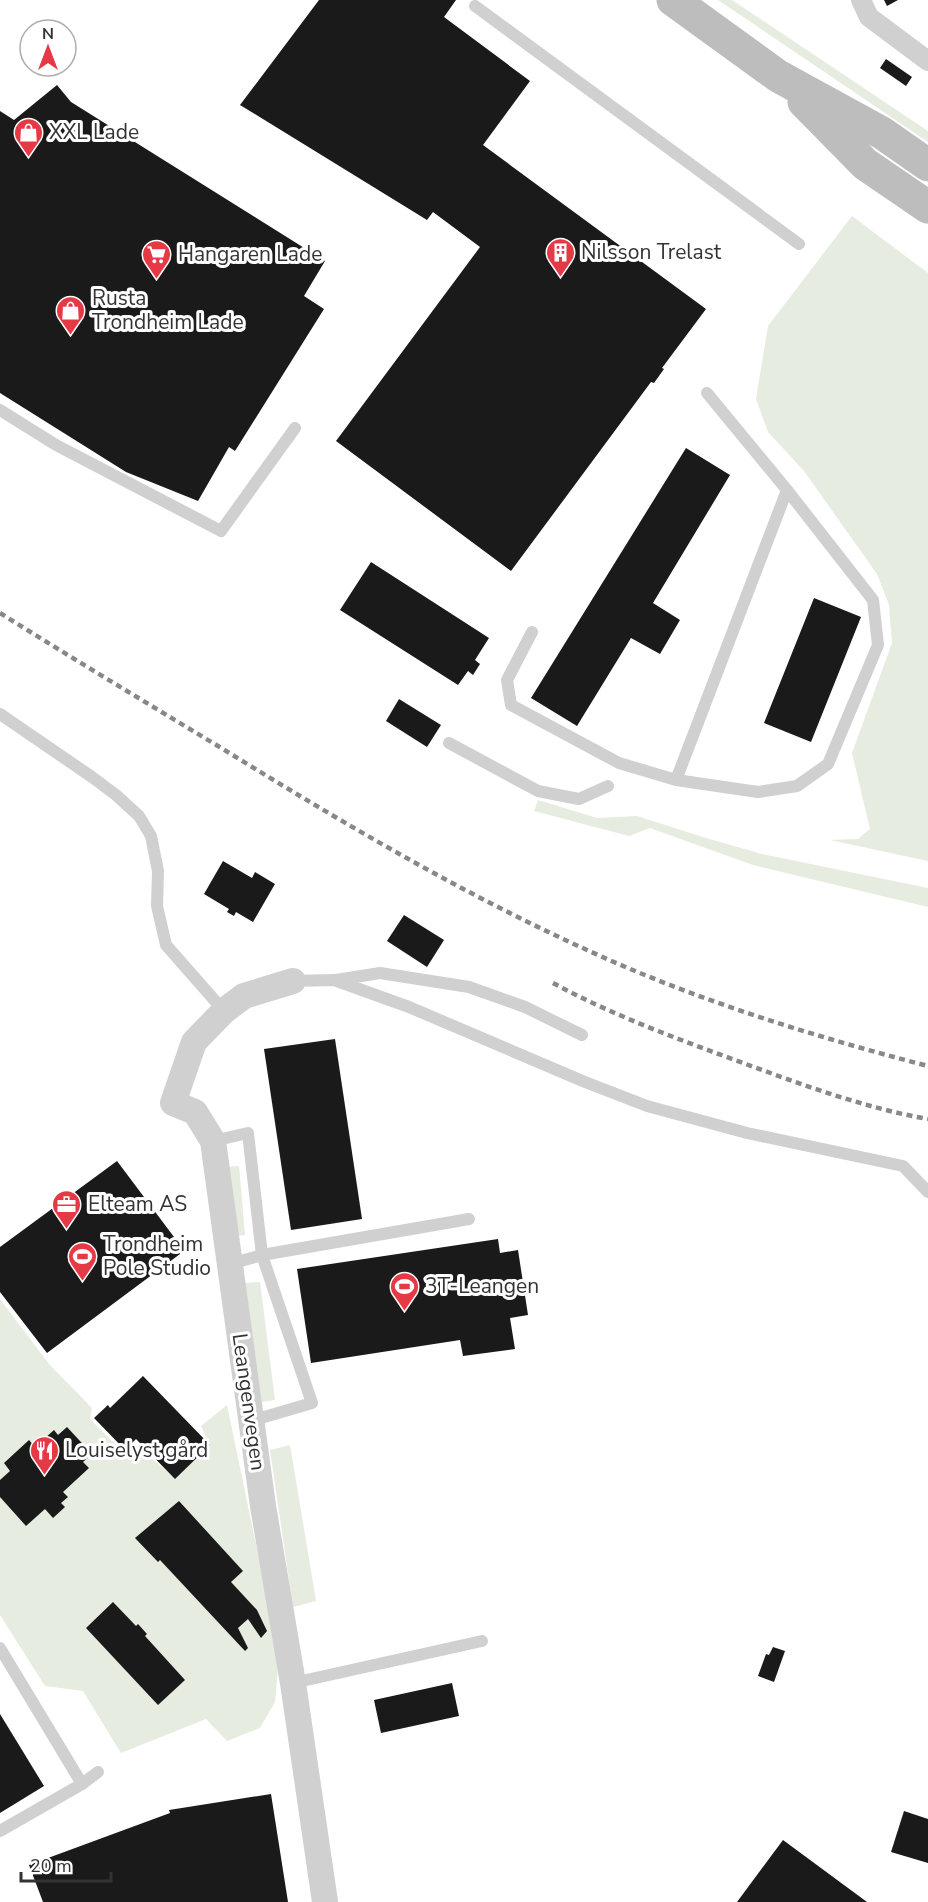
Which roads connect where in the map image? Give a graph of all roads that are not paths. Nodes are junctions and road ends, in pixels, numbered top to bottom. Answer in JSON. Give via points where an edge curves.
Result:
{"nodes":[{"id":1,"x":673,"y":0,"type":"edge"},
{"id":2,"x":861,"y":0,"type":"edge"},
{"id":3,"x":475,"y":6,"type":"dead end"},
{"id":4,"x":928,"y":60,"type":"edge"},
{"id":5,"x":778,"y":76,"type":"junction"},
{"id":6,"x":928,"y":165,"type":"edge"},
{"id":7,"x":928,"y":207,"type":"edge"},
{"id":8,"x":800,"y":244,"type":"dead end"},
{"id":9,"x":707,"y":393,"type":"dead end"},
{"id":10,"x":0,"y":410,"type":"edge"},
{"id":11,"x":295,"y":428,"type":"dead end"},
{"id":12,"x":788,"y":490,"type":"junction"},
{"id":13,"x":532,"y":632,"type":"dead end"},
{"id":14,"x":0,"y":714,"type":"edge"},
{"id":15,"x":449,"y":743,"type":"dead end"},
{"id":16,"x":676,"y":780,"type":"junction"},
{"id":17,"x":608,"y":786,"type":"dead end"},
{"id":18,"x":334,"y":980,"type":"junction"},
{"id":19,"x":293,"y":981,"type":"joint"},
{"id":20,"x":224,"y":1011,"type":"junction"},
{"id":21,"x":582,"y":1035,"type":"dead end"},
{"id":22,"x":213,"y":1141,"type":"junction"},
{"id":23,"x":928,"y":1192,"type":"edge"},
{"id":24,"x":469,"y":1219,"type":"dead end"},
{"id":25,"x":262,"y":1255,"type":"junction"},
{"id":26,"x":230,"y":1264,"type":"junction"},
{"id":27,"x":251,"y":1421,"type":"junction"},
{"id":28,"x":482,"y":1641,"type":"dead end"},
{"id":29,"x":0,"y":1648,"type":"edge"},
{"id":30,"x":293,"y":1683,"type":"junction"},
{"id":31,"x":98,"y":1773,"type":"dead end"},
{"id":32,"x":82,"y":1784,"type":"junction"},
{"id":33,"x":0,"y":1831,"type":"edge"},
{"id":34,"x":325,"y":1902,"type":"edge"}],
"edges":[{"from":1,"to":5,"type":"main road"},
{"from":2,"to":4,"type":"street","via":[[869,17]]},
{"from":3,"to":8,"type":"lane"},
{"from":5,"to":6,"type":"main road","via":[[882,133]]},
{"from":5,"to":7,"type":"main road","via":[[865,164]]},
{"from":9,"to":12,"type":"lane"},
{"from":10,"to":11,"type":"lane","via":[[56,445],[221,531]]},
{"from":12,"to":16,"type":"lane"},
{"from":12,"to":16,"type":"lane","via":[[873,600],[878,645],[828,764],[797,786],[758,792]]},
{"from":13,"to":16,"type":"lane","via":[[507,680],[511,705],[619,763]]},
{"from":14,"to":20,"type":"lane","via":[[92,777],[139,816],[151,836],[158,871],[157,906],[166,945]]},
{"from":15,"to":17,"type":"lane","via":[[538,791],[579,800]]},
{"from":18,"to":19,"type":"lane"},
{"from":18,"to":21,"type":"lane","via":[[381,973],[469,987],[525,1007]]},
{"from":18,"to":23,"type":"lane","via":[[647,1106],[747,1133],[903,1167]]},
{"from":19,"to":20,"type":"street","name":"Leangenvegen","via":[[244,996]]},
{"from":20,"to":22,"type":"street","name":"Leangenvegen","via":[[194,1042],[173,1103],[195,1112]]},
{"from":22,"to":25,"type":"lane","via":[[248,1133]]},
{"from":22,"to":26,"type":"street","name":"Leangenvegen"},
{"from":24,"to":25,"type":"lane"},
{"from":25,"to":26,"type":"lane"},
{"from":25,"to":27,"type":"lane","via":[[312,1402]]},
{"from":26,"to":27,"type":"street","name":"Leangenvegen"},
{"from":27,"to":30,"type":"street","name":"Leangenvegen"},
{"from":28,"to":30,"type":"lane"},
{"from":29,"to":32,"type":"lane"},
{"from":30,"to":34,"type":"street","name":"Leangenvegen"},
{"from":31,"to":32,"type":"lane"},
{"from":32,"to":33,"type":"lane"}]}
